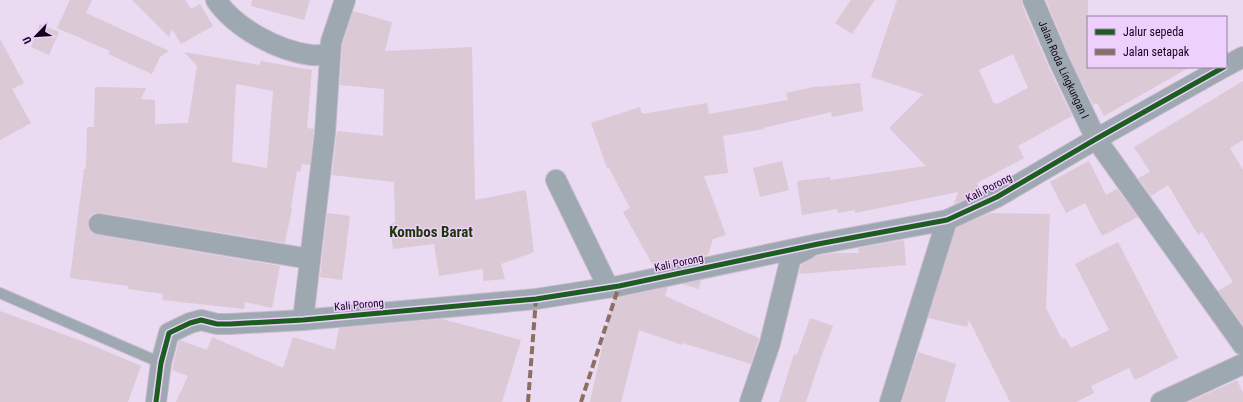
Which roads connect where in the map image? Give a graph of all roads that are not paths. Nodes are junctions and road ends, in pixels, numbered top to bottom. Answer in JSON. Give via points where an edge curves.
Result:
{"nodes":[{"id":1,"x":216,"y":0,"type":"edge"},
{"id":2,"x":345,"y":0,"type":"edge"},
{"id":3,"x":1033,"y":0,"type":"edge"},
{"id":4,"x":330,"y":54,"type":"junction"},
{"id":5,"x":1243,"y":57,"type":"edge"},
{"id":6,"x":1227,"y":66,"type":"edge"},
{"id":7,"x":1223,"y":68,"type":"edge"},
{"id":8,"x":1096,"y":139,"type":"junction"},
{"id":9,"x":556,"y":180,"type":"dead end"},
{"id":10,"x":946,"y":220,"type":"junction"},
{"id":11,"x":99,"y":224,"type":"dead end"},
{"id":12,"x":818,"y":244,"type":"junction"},
{"id":13,"x":310,"y":259,"type":"junction"},
{"id":14,"x":608,"y":287,"type":"junction"},
{"id":15,"x":0,"y":293,"type":"edge"},
{"id":16,"x":303,"y":320,"type":"junction"},
{"id":17,"x":1243,"y":345,"type":"edge"},
{"id":18,"x":161,"y":363,"type":"junction"},
{"id":19,"x":1243,"y":364,"type":"edge"},
{"id":20,"x":156,"y":402,"type":"edge"},
{"id":21,"x":750,"y":402,"type":"edge"},
{"id":22,"x":890,"y":402,"type":"edge"},
{"id":23,"x":1160,"y":402,"type":"edge"}],
"edges":[{"from":1,"to":4,"type":"street","via":[[222,10],[268,42],[313,55]]},
{"from":2,"to":4,"type":"street","via":[[330,42]]},
{"from":3,"to":8,"type":"street","name":"Jalan Roda Lingkungan I"},
{"from":4,"to":13,"type":"street","via":[[326,133]]},
{"from":5,"to":6,"type":"street","name":"Kali Porong"},
{"from":7,"to":8,"type":"street","name":"Kali Porong"},
{"from":8,"to":10,"type":"street","name":"Kali Porong","via":[[997,197]]},
{"from":8,"to":17,"type":"street","name":"Jalan Roda Lingkungan I"},
{"from":9,"to":14,"type":"street"},
{"from":10,"to":12,"type":"street","name":"Kali Porong"},
{"from":10,"to":22,"type":"street"},
{"from":11,"to":13,"type":"street"},
{"from":12,"to":14,"type":"street","name":"Kali Porong"},
{"from":12,"to":21,"type":"street","via":[[791,257],[770,343]]},
{"from":13,"to":16,"type":"street"},
{"from":14,"to":16,"type":"street","name":"Kali Porong","via":[[536,299]]},
{"from":15,"to":18,"type":"lane"},
{"from":16,"to":18,"type":"street","name":"Kali Porong","via":[[217,324],[201,320],[190,323],[169,333]]},
{"from":18,"to":20,"type":"street","name":"Kali Porong"},
{"from":19,"to":23,"type":"street"}]}
